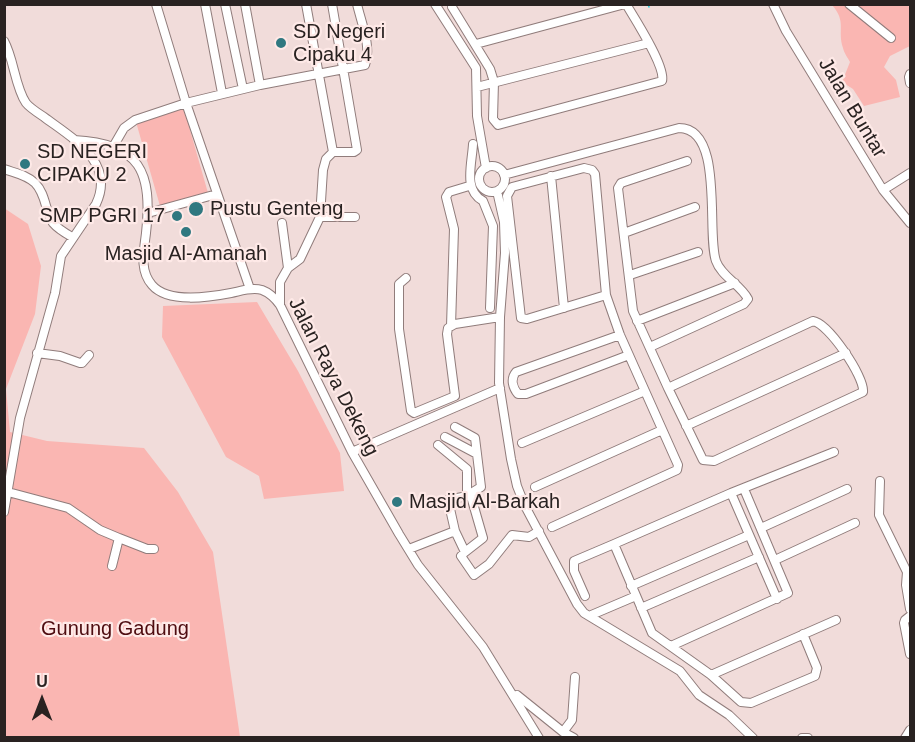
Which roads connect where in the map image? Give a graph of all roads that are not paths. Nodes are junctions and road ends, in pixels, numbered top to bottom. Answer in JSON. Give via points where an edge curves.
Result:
{"nodes":[{"id":1,"x":156,"y":4,"type":"edge"},
{"id":2,"x":205,"y":4,"type":"edge"},
{"id":3,"x":225,"y":4,"type":"edge"},
{"id":4,"x":306,"y":4,"type":"edge"},
{"id":5,"x":332,"y":4,"type":"edge"},
{"id":6,"x":357,"y":4,"type":"edge"},
{"id":7,"x":435,"y":4,"type":"edge"},
{"id":8,"x":460,"y":4,"type":"edge"},
{"id":9,"x":626,"y":4,"type":"edge"},
{"id":10,"x":773,"y":4,"type":"edge"},
{"id":11,"x":849,"y":4,"type":"edge"},
{"id":12,"x":248,"y":5,"type":"edge"},
{"id":13,"x":451,"y":6,"type":"edge"},
{"id":14,"x":891,"y":38,"type":"dead end"},
{"id":15,"x":4,"y":41,"type":"edge"},
{"id":16,"x":649,"y":43,"type":"junction"},
{"id":17,"x":476,"y":44,"type":"junction"},
{"id":18,"x":344,"y":69,"type":"junction"},
{"id":19,"x":318,"y":74,"type":"junction"},
{"id":20,"x":910,"y":74,"type":"edge"},
{"id":21,"x":494,"y":82,"type":"junction"},
{"id":22,"x":910,"y":82,"type":"edge"},
{"id":23,"x":260,"y":85,"type":"junction"},
{"id":24,"x":477,"y":87,"type":"junction"},
{"id":25,"x":243,"y":89,"type":"junction"},
{"id":26,"x":222,"y":93,"type":"junction"},
{"id":27,"x":186,"y":103,"type":"junction"},
{"id":28,"x":74,"y":140,"type":"junction"},
{"id":29,"x":473,"y":144,"type":"dead end"},
{"id":30,"x":113,"y":147,"type":"junction"},
{"id":31,"x":333,"y":152,"type":"junction"},
{"id":32,"x":687,"y":161,"type":"dead end"},
{"id":33,"x":486,"y":168,"type":"junction"},
{"id":34,"x":4,"y":169,"type":"edge"},
{"id":35,"x":910,"y":173,"type":"edge"},
{"id":36,"x":504,"y":176,"type":"junction"},
{"id":37,"x":551,"y":176,"type":"junction"},
{"id":38,"x":470,"y":186,"type":"junction"},
{"id":39,"x":883,"y":190,"type":"junction"},
{"id":40,"x":497,"y":191,"type":"junction"},
{"id":41,"x":218,"y":194,"type":"junction"},
{"id":42,"x":695,"y":207,"type":"dead end"},
{"id":43,"x":148,"y":213,"type":"junction"},
{"id":44,"x":320,"y":216,"type":"junction"},
{"id":45,"x":355,"y":218,"type":"dead end"},
{"id":46,"x":282,"y":223,"type":"dead end"},
{"id":47,"x":910,"y":223,"type":"edge"},
{"id":48,"x":624,"y":233,"type":"junction"},
{"id":49,"x":72,"y":237,"type":"junction"},
{"id":50,"x":698,"y":252,"type":"dead end"},
{"id":51,"x":288,"y":268,"type":"junction"},
{"id":52,"x":630,"y":275,"type":"junction"},
{"id":53,"x":406,"y":278,"type":"dead end"},
{"id":54,"x":735,"y":283,"type":"junction"},
{"id":55,"x":250,"y":289,"type":"junction"},
{"id":56,"x":606,"y":295,"type":"junction"},
{"id":57,"x":280,"y":305,"type":"junction"},
{"id":58,"x":490,"y":308,"type":"dead end"},
{"id":59,"x":564,"y":308,"type":"junction"},
{"id":60,"x":500,"y":317,"type":"junction"},
{"id":61,"x":637,"y":321,"type":"junction"},
{"id":62,"x":451,"y":326,"type":"junction"},
{"id":63,"x":620,"y":335,"type":"junction"},
{"id":64,"x":650,"y":347,"type":"junction"},
{"id":65,"x":37,"y":353,"type":"junction"},
{"id":66,"x":629,"y":354,"type":"junction"},
{"id":67,"x":846,"y":354,"type":"junction"},
{"id":68,"x":89,"y":355,"type":"dead end"},
{"id":69,"x":512,"y":381,"type":"junction"},
{"id":70,"x":500,"y":388,"type":"junction"},
{"id":71,"x":668,"y":388,"type":"junction"},
{"id":72,"x":515,"y":390,"type":"junction"},
{"id":73,"x":645,"y":391,"type":"junction"},
{"id":74,"x":686,"y":426,"type":"junction"},
{"id":75,"x":455,"y":427,"type":"dead end"},
{"id":76,"x":662,"y":430,"type":"junction"},
{"id":77,"x":445,"y":437,"type":"dead end"},
{"id":78,"x":522,"y":443,"type":"dead end"},
{"id":79,"x":438,"y":446,"type":"dead end"},
{"id":80,"x":352,"y":452,"type":"junction"},
{"id":81,"x":834,"y":452,"type":"dead end"},
{"id":82,"x":477,"y":454,"type":"junction"},
{"id":83,"x":880,"y":481,"type":"dead end"},
{"id":84,"x":535,"y":487,"type":"dead end"},
{"id":85,"x":744,"y":489,"type":"junction"},
{"id":86,"x":847,"y":489,"type":"dead end"},
{"id":87,"x":8,"y":492,"type":"junction"},
{"id":88,"x":731,"y":493,"type":"junction"},
{"id":89,"x":469,"y":494,"type":"junction"},
{"id":90,"x":4,"y":512,"type":"edge"},
{"id":91,"x":855,"y":523,"type":"dead end"},
{"id":92,"x":552,"y":527,"type":"dead end"},
{"id":93,"x":761,"y":528,"type":"junction"},
{"id":94,"x":455,"y":531,"type":"junction"},
{"id":95,"x":539,"y":531,"type":"junction"},
{"id":96,"x":749,"y":535,"type":"junction"},
{"id":97,"x":119,"y":538,"type":"junction"},
{"id":98,"x":614,"y":544,"type":"junction"},
{"id":99,"x":154,"y":549,"type":"dead end"},
{"id":100,"x":409,"y":549,"type":"junction"},
{"id":101,"x":465,"y":552,"type":"junction"},
{"id":102,"x":759,"y":557,"type":"junction"},
{"id":103,"x":775,"y":560,"type":"junction"},
{"id":104,"x":112,"y":566,"type":"dead end"},
{"id":105,"x":909,"y":572,"type":"edge"},
{"id":106,"x":631,"y":586,"type":"junction"},
{"id":107,"x":585,"y":596,"type":"dead end"},
{"id":108,"x":636,"y":596,"type":"junction"},
{"id":109,"x":777,"y":599,"type":"junction"},
{"id":110,"x":641,"y":608,"type":"junction"},
{"id":111,"x":910,"y":609,"type":"edge"},
{"id":112,"x":589,"y":616,"type":"junction"},
{"id":113,"x":910,"y":616,"type":"edge"},
{"id":114,"x":836,"y":620,"type":"dead end"},
{"id":115,"x":803,"y":634,"type":"junction"},
{"id":116,"x":671,"y":646,"type":"junction"},
{"id":117,"x":910,"y":654,"type":"edge"},
{"id":118,"x":711,"y":675,"type":"junction"},
{"id":119,"x":575,"y":676,"type":"dead end"},
{"id":120,"x":513,"y":693,"type":"junction"},
{"id":121,"x":910,"y":730,"type":"edge"},
{"id":122,"x":563,"y":732,"type":"junction"},
{"id":123,"x":539,"y":738,"type":"edge"},
{"id":124,"x":574,"y":738,"type":"edge"},
{"id":125,"x":753,"y":738,"type":"edge"},
{"id":126,"x":802,"y":738,"type":"edge"},
{"id":127,"x":808,"y":738,"type":"edge"},
{"id":128,"x":905,"y":738,"type":"edge"}],
"edges":[{"from":1,"to":27,"type":"street"},
{"from":2,"to":26,"type":"street"},
{"from":3,"to":25,"type":"street"},
{"from":4,"to":19,"type":"street"},
{"from":5,"to":18,"type":"street"},
{"from":6,"to":18,"type":"street","via":[[367,61],[363,66]]},
{"from":7,"to":24,"type":"street","via":[[476,68]]},
{"from":8,"to":13,"type":"street"},
{"from":9,"to":16,"type":"street"},
{"from":9,"to":17,"type":"street"},
{"from":10,"to":39,"type":"street","name":"Jalan Buntar"},
{"from":11,"to":14,"type":"street"},
{"from":12,"to":23,"type":"street"},
{"from":13,"to":17,"type":"street"},
{"from":15,"to":28,"type":"street","via":[[26,103]]},
{"from":16,"to":21,"type":"street"},
{"from":16,"to":21,"type":"street","via":[[663,74],[659,84],[502,124],[493,119]]},
{"from":17,"to":21,"type":"street"},
{"from":18,"to":19,"type":"street"},
{"from":18,"to":31,"type":"street","via":[[357,150]]},
{"from":19,"to":23,"type":"street"},
{"from":19,"to":31,"type":"street"},
{"from":20,"to":22,"type":"street"},
{"from":21,"to":24,"type":"street"},
{"from":23,"to":25,"type":"street"},
{"from":24,"to":33,"type":"street","via":[[477,116]]},
{"from":25,"to":26,"type":"street"},
{"from":26,"to":27,"type":"street"},
{"from":27,"to":30,"type":"street","via":[[129,124]]},
{"from":27,"to":41,"type":"street"},
{"from":28,"to":30,"type":"street"},
{"from":28,"to":49,"type":"street","via":[[95,161],[100,183],[96,204]]},
{"from":29,"to":38,"type":"street"},
{"from":30,"to":43,"type":"street","via":[[137,161],[147,188]]},
{"from":31,"to":44,"type":"street","via":[[323,170]]},
{"from":32,"to":48,"type":"street","via":[[619,185]]},
{"from":33,"to":36,"type":"street","via":[[497,167]]},
{"from":33,"to":40,"type":"street","via":[[479,177],[480,185],[486,191]]},
{"from":34,"to":49,"type":"street","via":[[36,184],[51,220]]},
{"from":35,"to":39,"type":"street"},
{"from":36,"to":40,"type":"street","via":[[504,185]]},
{"from":36,"to":54,"type":"street","via":[[688,129],[699,139],[712,181],[712,247],[716,263]]},
{"from":37,"to":56,"type":"street","via":[[584,168],[595,174]]},
{"from":37,"to":59,"type":"street"},
{"from":37,"to":59,"type":"street","via":[[512,187],[507,196],[521,318]]},
{"from":38,"to":58,"type":"street","via":[[483,201],[493,226]]},
{"from":38,"to":62,"type":"street","via":[[449,192],[446,197],[454,229]]},
{"from":39,"to":47,"type":"street","name":"Jalan Buntar"},
{"from":40,"to":60,"type":"street","via":[[506,253]]},
{"from":41,"to":43,"type":"street"},
{"from":41,"to":55,"type":"street"},
{"from":42,"to":48,"type":"street"},
{"from":43,"to":55,"type":"street","via":[[143,268],[158,291],[189,297]]},
{"from":44,"to":45,"type":"street"},
{"from":44,"to":51,"type":"street","via":[[300,259]]},
{"from":46,"to":51,"type":"street"},
{"from":48,"to":52,"type":"street"},
{"from":49,"to":65,"type":"street","via":[[61,256],[55,293]]},
{"from":50,"to":52,"type":"street"},
{"from":51,"to":57,"type":"street","via":[[280,282]]},
{"from":52,"to":61,"type":"street"},
{"from":53,"to":62,"type":"street","via":[[399,285],[399,329],[414,413],[455,396],[447,334]]},
{"from":54,"to":61,"type":"street"},
{"from":54,"to":64,"type":"street","via":[[748,299],[744,304]]},
{"from":55,"to":57,"type":"street","name":"Jalan Raya Dekeng","via":[[270,294]]},
{"from":56,"to":59,"type":"street"},
{"from":56,"to":63,"type":"street"},
{"from":57,"to":80,"type":"street","name":"Jalan Raya Dekeng"},
{"from":60,"to":62,"type":"street"},
{"from":60,"to":70,"type":"street"},
{"from":61,"to":64,"type":"street"},
{"from":63,"to":66,"type":"street"},
{"from":63,"to":69,"type":"street","via":[[519,371]]},
{"from":64,"to":71,"type":"street"},
{"from":65,"to":68,"type":"street","via":[[80,363]]},
{"from":65,"to":87,"type":"street","via":[[20,418]]},
{"from":66,"to":72,"type":"street","via":[[526,394]]},
{"from":66,"to":73,"type":"street"},
{"from":67,"to":71,"type":"street","via":[[820,323],[813,321]]},
{"from":67,"to":74,"type":"street"},
{"from":67,"to":74,"type":"street","via":[[864,386],[861,394],[724,456],[710,462],[703,460]]},
{"from":69,"to":70,"type":"street"},
{"from":69,"to":72,"type":"street"},
{"from":70,"to":72,"type":"street"},
{"from":70,"to":80,"type":"street"},
{"from":70,"to":95,"type":"street","via":[[517,486]]},
{"from":71,"to":74,"type":"street"},
{"from":73,"to":76,"type":"street"},
{"from":73,"to":78,"type":"street"},
{"from":75,"to":82,"type":"street","via":[[475,438]]},
{"from":76,"to":84,"type":"street"},
{"from":76,"to":92,"type":"street","via":[[677,470]]},
{"from":77,"to":82,"type":"street"},
{"from":79,"to":89,"type":"street","via":[[467,469]]},
{"from":80,"to":100,"type":"street","name":"Jalan Raya Dekeng"},
{"from":81,"to":85,"type":"street"},
{"from":82,"to":89,"type":"street","via":[[481,487]]},
{"from":83,"to":105,"type":"street","via":[[879,515]]},
{"from":85,"to":88,"type":"street"},
{"from":85,"to":93,"type":"street"},
{"from":86,"to":93,"type":"street"},
{"from":87,"to":90,"type":"street"},
{"from":87,"to":97,"type":"street","via":[[68,508]]},
{"from":88,"to":96,"type":"street"},
{"from":88,"to":98,"type":"street"},
{"from":89,"to":94,"type":"street","via":[[448,500]]},
{"from":89,"to":101,"type":"street","via":[[483,538]]},
{"from":91,"to":103,"type":"street"},
{"from":93,"to":103,"type":"street"},
{"from":94,"to":100,"type":"street"},
{"from":94,"to":101,"type":"street"},
{"from":95,"to":101,"type":"street","via":[[529,537],[512,535],[489,564],[474,575],[461,556]]},
{"from":95,"to":112,"type":"street","via":[[577,604]]},
{"from":96,"to":102,"type":"street"},
{"from":96,"to":106,"type":"street"},
{"from":97,"to":99,"type":"street"},
{"from":97,"to":104,"type":"street"},
{"from":98,"to":106,"type":"street"},
{"from":98,"to":107,"type":"street","via":[[574,561]]},
{"from":100,"to":120,"type":"street","name":"Jalan Raya Dekeng"},
{"from":102,"to":109,"type":"street"},
{"from":102,"to":110,"type":"street"},
{"from":103,"to":109,"type":"street","via":[[788,591]]},
{"from":105,"to":111,"type":"street","via":[[906,585]]},
{"from":106,"to":108,"type":"street"},
{"from":108,"to":110,"type":"street"},
{"from":108,"to":112,"type":"street"},
{"from":109,"to":116,"type":"street"},
{"from":110,"to":116,"type":"street","via":[[652,633]]},
{"from":112,"to":125,"type":"street","via":[[680,671],[699,694]]},
{"from":113,"to":117,"type":"street","via":[[904,623]]},
{"from":114,"to":115,"type":"street"},
{"from":115,"to":118,"type":"street"},
{"from":115,"to":118,"type":"street","via":[[818,671],[804,681],[748,704]]},
{"from":116,"to":118,"type":"street"},
{"from":119,"to":122,"type":"street","via":[[572,720]]},
{"from":120,"to":122,"type":"street"},
{"from":120,"to":123,"type":"street","name":"Jalan Raya Dekeng"},
{"from":121,"to":128,"type":"street"},
{"from":122,"to":124,"type":"street"},
{"from":126,"to":127,"type":"street"}]}
